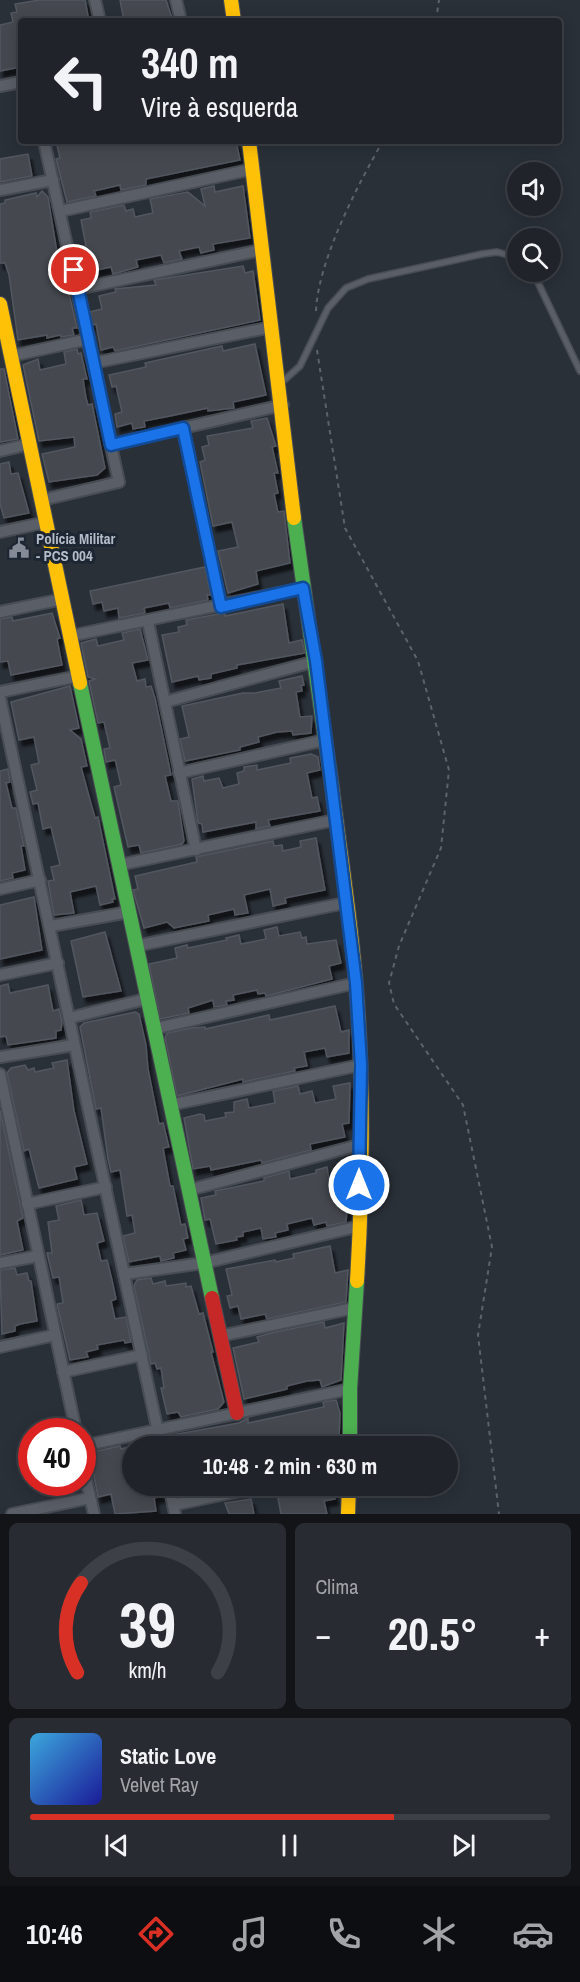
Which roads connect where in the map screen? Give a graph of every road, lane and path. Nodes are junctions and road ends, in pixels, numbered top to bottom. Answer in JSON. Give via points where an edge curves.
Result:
{"nodes":[{"id":1,"x":95,"y":0,"type":"edge"},
{"id":2,"x":176,"y":0,"type":"edge"},
{"id":3,"x":231,"y":0,"type":"edge"},
{"id":4,"x":439,"y":0,"type":"edge"},
{"id":5,"x":99,"y":18,"type":"edge"},
{"id":6,"x":180,"y":18,"type":"edge"},
{"id":7,"x":234,"y":18,"type":"edge"},
{"id":8,"x":436,"y":18,"type":"edge"},
{"id":9,"x":18,"y":83,"type":"edge"},
{"id":10,"x":0,"y":86,"type":"edge"},
{"id":11,"x":45,"y":144,"type":"edge"},
{"id":12,"x":249,"y":144,"type":"edge"},
{"id":13,"x":382,"y":144,"type":"edge"},
{"id":14,"x":253,"y":169,"type":"junction"},
{"id":15,"x":53,"y":180,"type":"junction"},
{"id":16,"x":0,"y":190,"type":"edge"},
{"id":17,"x":61,"y":212,"type":"junction"},
{"id":18,"x":261,"y":250,"type":"junction"},
{"id":19,"x":507,"y":253,"type":"edge"},
{"id":20,"x":538,"y":282,"type":"edge"},
{"id":21,"x":78,"y":289,"type":"junction"},
{"id":22,"x":0,"y":304,"type":"edge"},
{"id":23,"x":316,"y":315,"type":"dead end"},
{"id":24,"x":272,"y":327,"type":"junction"},
{"id":25,"x":315,"y":337,"type":"junction"},
{"id":26,"x":89,"y":339,"type":"junction"},
{"id":27,"x":11,"y":356,"type":"junction"},
{"id":28,"x":93,"y":363,"type":"junction"},
{"id":29,"x":580,"y":371,"type":"edge"},
{"id":30,"x":280,"y":384,"type":"junction"},
{"id":31,"x":283,"y":405,"type":"junction"},
{"id":32,"x":183,"y":428,"type":"junction"},
{"id":33,"x":30,"y":444,"type":"junction"},
{"id":34,"x":111,"y":445,"type":"junction"},
{"id":35,"x":0,"y":451,"type":"edge"},
{"id":36,"x":42,"y":500,"type":"junction"},
{"id":37,"x":47,"y":522,"type":"junction"},
{"id":38,"x":0,"y":532,"type":"edge"},
{"id":39,"x":303,"y":588,"type":"junction"},
{"id":40,"x":63,"y":599,"type":"junction"},
{"id":41,"x":221,"y":607,"type":"junction"},
{"id":42,"x":0,"y":612,"type":"edge"},
{"id":43,"x":148,"y":622,"type":"junction"},
{"id":44,"x":70,"y":636,"type":"junction"},
{"id":45,"x":316,"y":661,"type":"junction"},
{"id":46,"x":79,"y":676,"type":"junction"},
{"id":47,"x":0,"y":692,"type":"edge"},
{"id":48,"x":0,"y":698,"type":"edge"},
{"id":49,"x":165,"y":702,"type":"junction"},
{"id":50,"x":325,"y":740,"type":"junction"},
{"id":51,"x":179,"y":773,"type":"junction"},
{"id":52,"x":335,"y":820,"type":"junction"},
{"id":53,"x":196,"y":850,"type":"junction"},
{"id":54,"x":119,"y":865,"type":"junction"},
{"id":55,"x":40,"y":880,"type":"junction"},
{"id":56,"x":0,"y":889,"type":"edge"},
{"id":57,"x":345,"y":903,"type":"junction"},
{"id":58,"x":129,"y":912,"type":"junction"},
{"id":59,"x":51,"y":926,"type":"junction"},
{"id":60,"x":136,"y":946,"type":"junction"},
{"id":61,"x":58,"y":963,"type":"junction"},
{"id":62,"x":0,"y":975,"type":"edge"},
{"id":63,"x":356,"y":983,"type":"junction"},
{"id":64,"x":146,"y":999,"type":"junction"},
{"id":65,"x":69,"y":1018,"type":"junction"},
{"id":66,"x":153,"y":1029,"type":"junction"},
{"id":67,"x":74,"y":1045,"type":"junction"},
{"id":68,"x":0,"y":1058,"type":"edge"},
{"id":69,"x":361,"y":1065,"type":"junction"},
{"id":70,"x":0,"y":1074,"type":"edge"},
{"id":71,"x":170,"y":1105,"type":"junction"},
{"id":72,"x":359,"y":1145,"type":"junction"},
{"id":73,"x":106,"y":1186,"type":"junction"},
{"id":74,"x":189,"y":1190,"type":"junction"},
{"id":75,"x":27,"y":1204,"type":"junction"},
{"id":76,"x":360,"y":1226,"type":"junction"},
{"id":77,"x":39,"y":1256,"type":"junction"},
{"id":78,"x":0,"y":1263,"type":"edge"},
{"id":79,"x":204,"y":1263,"type":"junction"},
{"id":80,"x":124,"y":1274,"type":"junction"},
{"id":81,"x":354,"y":1308,"type":"junction"},
{"id":82,"x":55,"y":1335,"type":"junction"},
{"id":83,"x":220,"y":1336,"type":"junction"},
{"id":84,"x":0,"y":1347,"type":"edge"},
{"id":85,"x":142,"y":1355,"type":"junction"},
{"id":86,"x":63,"y":1371,"type":"junction"},
{"id":87,"x":350,"y":1389,"type":"junction"},
{"id":88,"x":237,"y":1413,"type":"junction"},
{"id":89,"x":73,"y":1418,"type":"edge"},
{"id":90,"x":157,"y":1429,"type":"junction"},
{"id":91,"x":159,"y":1436,"type":"edge"},
{"id":92,"x":350,"y":1436,"type":"edge"},
{"id":93,"x":96,"y":1443,"type":"edge"},
{"id":94,"x":225,"y":1496,"type":"edge"},
{"id":95,"x":349,"y":1496,"type":"edge"},
{"id":96,"x":90,"y":1498,"type":"joint"},
{"id":97,"x":174,"y":1509,"type":"edge"},
{"id":98,"x":14,"y":1514,"type":"edge"},
{"id":99,"x":94,"y":1514,"type":"edge"},
{"id":100,"x":348,"y":1514,"type":"edge"},
{"id":101,"x":499,"y":1514,"type":"edge"}],
"edges":[{"from":1,"to":5,"type":"street"},
{"from":2,"to":6,"type":"street"},
{"from":3,"to":7,"type":"street"},
{"from":4,"to":8,"type":"path"},
{"from":9,"to":10,"type":"street"},
{"from":11,"to":15,"type":"street"},
{"from":12,"to":14,"type":"street"},
{"from":13,"to":23,"type":"path","via":[[334,244],[317,294]]},
{"from":14,"to":17,"type":"street"},
{"from":14,"to":18,"type":"street"},
{"from":15,"to":16,"type":"street"},
{"from":15,"to":17,"type":"street"},
{"from":17,"to":21,"type":"street"},
{"from":18,"to":21,"type":"street"},
{"from":18,"to":24,"type":"street"},
{"from":19,"to":25,"type":"lane","via":[[489,253],[355,284],[333,300]]},
{"from":20,"to":29,"type":"lane"},
{"from":21,"to":26,"type":"street"},
{"from":22,"to":27,"type":"street"},
{"from":24,"to":28,"type":"street"},
{"from":24,"to":30,"type":"street"},
{"from":25,"to":30,"type":"lane","via":[[300,366]]},
{"from":25,"to":101,"type":"path","via":[[345,528],[418,661],[449,770],[441,848],[399,946],[389,983],[394,1004],[463,1105],[492,1248],[478,1335]]},
{"from":26,"to":27,"type":"street"},
{"from":26,"to":28,"type":"street"},
{"from":27,"to":33,"type":"street"},
{"from":28,"to":34,"type":"street"},
{"from":30,"to":31,"type":"street"},
{"from":31,"to":32,"type":"street"},
{"from":31,"to":39,"type":"street"},
{"from":32,"to":34,"type":"street"},
{"from":32,"to":41,"type":"street"},
{"from":33,"to":35,"type":"street"},
{"from":33,"to":36,"type":"street"},
{"from":34,"to":36,"type":"street","via":[[119,482]]},
{"from":36,"to":37,"type":"street"},
{"from":37,"to":38,"type":"street"},
{"from":37,"to":40,"type":"street"},
{"from":39,"to":41,"type":"street"},
{"from":39,"to":45,"type":"street"},
{"from":40,"to":42,"type":"street"},
{"from":40,"to":44,"type":"street"},
{"from":41,"to":43,"type":"street"},
{"from":43,"to":44,"type":"street"},
{"from":43,"to":49,"type":"street"},
{"from":44,"to":46,"type":"street"},
{"from":45,"to":49,"type":"street"},
{"from":45,"to":50,"type":"street"},
{"from":46,"to":47,"type":"street"},
{"from":46,"to":54,"type":"street"},
{"from":48,"to":55,"type":"street"},
{"from":49,"to":51,"type":"street"},
{"from":50,"to":51,"type":"street"},
{"from":50,"to":52,"type":"street"},
{"from":51,"to":53,"type":"street"},
{"from":52,"to":53,"type":"street"},
{"from":52,"to":57,"type":"street"},
{"from":53,"to":54,"type":"street"},
{"from":54,"to":58,"type":"street"},
{"from":55,"to":56,"type":"street"},
{"from":55,"to":59,"type":"street"},
{"from":57,"to":60,"type":"street"},
{"from":57,"to":63,"type":"street"},
{"from":58,"to":59,"type":"street"},
{"from":58,"to":60,"type":"street"},
{"from":59,"to":61,"type":"street"},
{"from":60,"to":64,"type":"street"},
{"from":61,"to":62,"type":"street"},
{"from":61,"to":65,"type":"street"},
{"from":63,"to":66,"type":"street"},
{"from":63,"to":69,"type":"street"},
{"from":64,"to":65,"type":"street"},
{"from":64,"to":66,"type":"street"},
{"from":65,"to":67,"type":"street"},
{"from":66,"to":71,"type":"street"},
{"from":67,"to":68,"type":"street"},
{"from":67,"to":73,"type":"street"},
{"from":69,"to":71,"type":"street"},
{"from":69,"to":72,"type":"street"},
{"from":70,"to":75,"type":"street"},
{"from":71,"to":74,"type":"street"},
{"from":72,"to":74,"type":"street"},
{"from":72,"to":76,"type":"street"},
{"from":73,"to":75,"type":"street"},
{"from":73,"to":80,"type":"street"},
{"from":74,"to":79,"type":"street"},
{"from":75,"to":77,"type":"street"},
{"from":76,"to":79,"type":"street"},
{"from":76,"to":81,"type":"street"},
{"from":77,"to":78,"type":"street"},
{"from":77,"to":82,"type":"street"},
{"from":79,"to":80,"type":"street"},
{"from":79,"to":83,"type":"street"},
{"from":80,"to":85,"type":"street"},
{"from":81,"to":83,"type":"street"},
{"from":81,"to":87,"type":"street"},
{"from":82,"to":84,"type":"street"},
{"from":82,"to":86,"type":"street"},
{"from":83,"to":88,"type":"street"},
{"from":85,"to":86,"type":"street"},
{"from":85,"to":90,"type":"street"},
{"from":86,"to":89,"type":"street"},
{"from":87,"to":88,"type":"street"},
{"from":87,"to":92,"type":"street"},
{"from":88,"to":90,"type":"street"},
{"from":90,"to":91,"type":"street"},
{"from":90,"to":93,"type":"street"},
{"from":94,"to":97,"type":"street"},
{"from":95,"to":100,"type":"street"},
{"from":96,"to":98,"type":"street"},
{"from":96,"to":99,"type":"street"}]}
